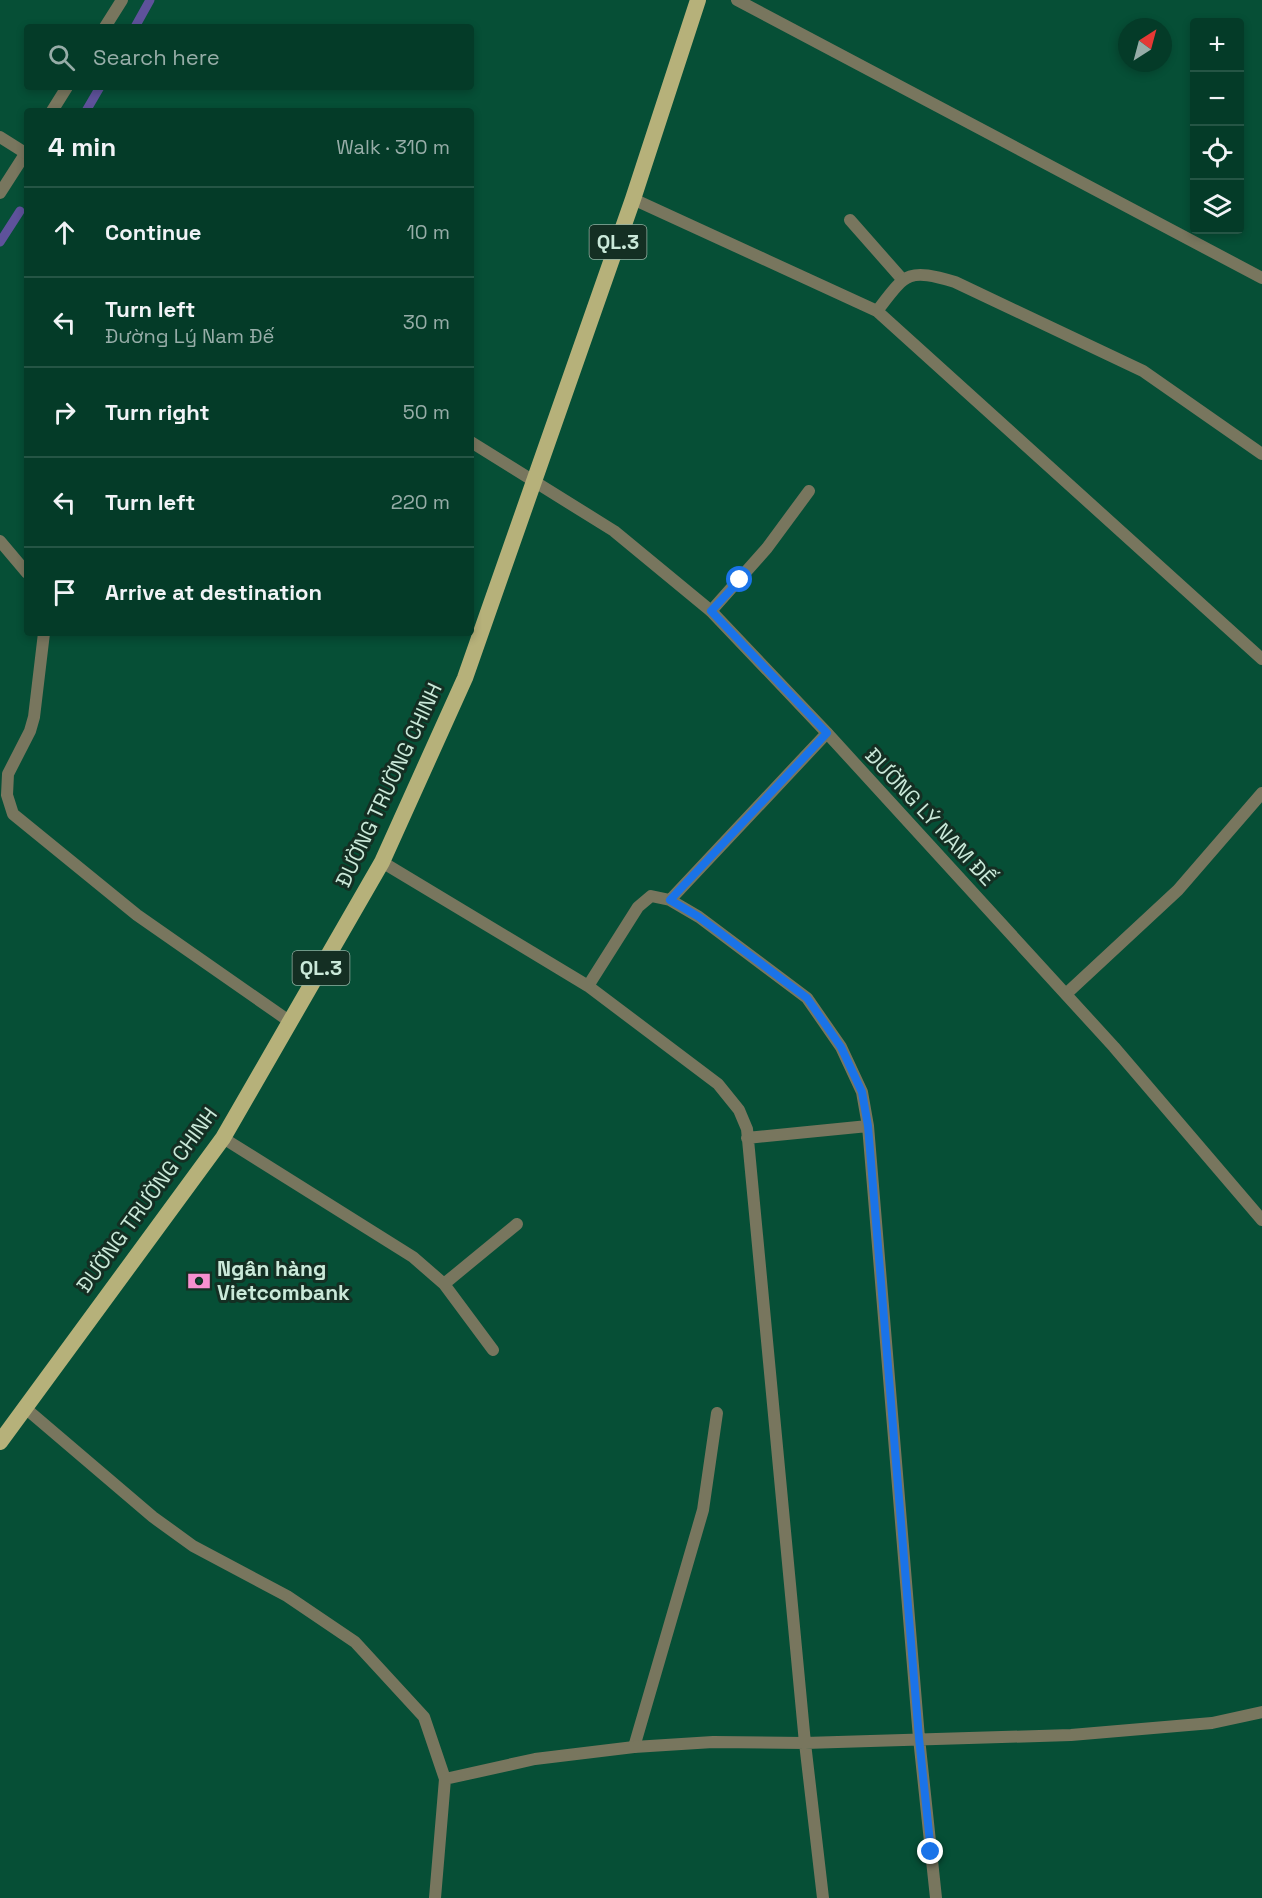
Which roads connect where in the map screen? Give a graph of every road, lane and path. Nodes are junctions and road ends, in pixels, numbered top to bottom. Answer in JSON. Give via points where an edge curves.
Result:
{"nodes":[{"id":1,"x":122,"y":0,"type":"edge"},
{"id":2,"x":698,"y":0,"type":"edge"},
{"id":3,"x":737,"y":0,"type":"edge"},
{"id":4,"x":107,"y":24,"type":"edge"},
{"id":5,"x":65,"y":90,"type":"edge"},
{"id":6,"x":54,"y":108,"type":"edge"},
{"id":7,"x":0,"y":137,"type":"edge"},
{"id":8,"x":24,"y":151,"type":"edge"},
{"id":9,"x":24,"y":158,"type":"edge"},
{"id":10,"x":0,"y":194,"type":"edge"},
{"id":11,"x":633,"y":199,"type":"junction"},
{"id":12,"x":850,"y":220,"type":"dead end"},
{"id":13,"x":1262,"y":278,"type":"edge"},
{"id":14,"x":902,"y":279,"type":"junction"},
{"id":15,"x":877,"y":311,"type":"junction"},
{"id":16,"x":474,"y":444,"type":"edge"},
{"id":17,"x":1262,"y":454,"type":"edge"},
{"id":18,"x":532,"y":482,"type":"junction"},
{"id":19,"x":809,"y":491,"type":"dead end"},
{"id":20,"x":0,"y":541,"type":"edge"},
{"id":21,"x":24,"y":569,"type":"edge"},
{"id":22,"x":711,"y":611,"type":"junction"},
{"id":23,"x":44,"y":636,"type":"edge"},
{"id":24,"x":1262,"y":659,"type":"edge"},
{"id":25,"x":827,"y":733,"type":"junction"},
{"id":26,"x":4,"y":771,"type":"edge"},
{"id":27,"x":1262,"y":793,"type":"edge"},
{"id":28,"x":382,"y":862,"type":"junction"},
{"id":29,"x":670,"y":900,"type":"junction"},
{"id":30,"x":588,"y":986,"type":"junction"},
{"id":31,"x":1066,"y":994,"type":"junction"},
{"id":32,"x":290,"y":1021,"type":"junction"},
{"id":33,"x":868,"y":1126,"type":"junction"},
{"id":34,"x":223,"y":1138,"type":"junction"},
{"id":35,"x":747,"y":1138,"type":"junction"},
{"id":36,"x":1262,"y":1220,"type":"edge"},
{"id":37,"x":517,"y":1224,"type":"dead end"},
{"id":38,"x":444,"y":1284,"type":"junction"},
{"id":39,"x":493,"y":1350,"type":"dead end"},
{"id":40,"x":24,"y":1407,"type":"junction"},
{"id":41,"x":717,"y":1413,"type":"dead end"},
{"id":42,"x":0,"y":1442,"type":"edge"},
{"id":43,"x":1262,"y":1712,"type":"edge"},
{"id":44,"x":919,"y":1738,"type":"junction"},
{"id":45,"x":805,"y":1743,"type":"junction"},
{"id":46,"x":633,"y":1747,"type":"junction"},
{"id":47,"x":445,"y":1779,"type":"junction"},
{"id":48,"x":435,"y":1898,"type":"edge"},
{"id":49,"x":823,"y":1898,"type":"edge"},
{"id":50,"x":936,"y":1898,"type":"edge"}],
"edges":[{"from":1,"to":4,"type":"street"},
{"from":2,"to":11,"type":"highway","number":"QL.3"},
{"from":3,"to":13,"type":"street"},
{"from":5,"to":6,"type":"street"},
{"from":7,"to":8,"type":"street"},
{"from":9,"to":10,"type":"street"},
{"from":11,"to":15,"type":"street"},
{"from":11,"to":18,"type":"highway","number":"QL.3"},
{"from":12,"to":14,"type":"street"},
{"from":14,"to":15,"type":"street"},
{"from":14,"to":17,"type":"street","via":[[925,273],[955,282],[1143,371]]},
{"from":15,"to":24,"type":"street"},
{"from":16,"to":18,"type":"street","name":"ĐƯỜNG LÝ NAM ĐẾ"},
{"from":18,"to":22,"type":"street","name":"ĐƯỜNG LÝ NAM ĐẾ","via":[[614,531]]},
{"from":18,"to":28,"type":"highway","name":"ĐƯỜNG TRƯỜNG CHINH","number":"QL.3","via":[[465,678]]},
{"from":19,"to":22,"type":"street","via":[[768,549]]},
{"from":20,"to":21,"type":"street"},
{"from":22,"to":25,"type":"street","name":"ĐƯỜNG LÝ NAM ĐẾ"},
{"from":23,"to":26,"type":"street","via":[[30,731]]},
{"from":25,"to":29,"type":"street"},
{"from":25,"to":31,"type":"street","name":"ĐƯỜNG LÝ NAM ĐẾ"},
{"from":26,"to":32,"type":"street","via":[[13,814],[137,915]]},
{"from":27,"to":31,"type":"street","via":[[1178,890]]},
{"from":28,"to":30,"type":"street"},
{"from":28,"to":32,"type":"highway","name":"ĐƯỜNG TRƯỜNG CHINH","number":"QL.3"},
{"from":29,"to":30,"type":"street","via":[[651,896],[638,907]]},
{"from":29,"to":33,"type":"street","via":[[699,917],[807,998],[841,1047],[862,1092]]},
{"from":30,"to":35,"type":"street","via":[[718,1084],[739,1110]]},
{"from":31,"to":36,"type":"street","name":"ĐƯỜNG LÝ NAM ĐẾ"},
{"from":32,"to":34,"type":"highway","name":"ĐƯỜNG TRƯỜNG CHINH","number":"QL.3"},
{"from":33,"to":35,"type":"street"},
{"from":33,"to":44,"type":"street"},
{"from":34,"to":38,"type":"street","via":[[413,1257]]},
{"from":34,"to":40,"type":"highway","name":"ĐƯỜNG TRƯỜNG CHINH","number":"QL.3"},
{"from":35,"to":45,"type":"street"},
{"from":37,"to":38,"type":"street"},
{"from":38,"to":39,"type":"street"},
{"from":40,"to":42,"type":"highway","name":"ĐƯỜNG TRƯỜNG CHINH","number":"QL.3"},
{"from":40,"to":47,"type":"street","via":[[153,1517],[193,1546],[288,1596],[355,1642],[424,1718]]},
{"from":41,"to":46,"type":"street","via":[[703,1510]]},
{"from":43,"to":44,"type":"street","via":[[1212,1723],[1071,1735]]},
{"from":44,"to":45,"type":"street"},
{"from":44,"to":50,"type":"street"},
{"from":45,"to":46,"type":"street","via":[[713,1742]]},
{"from":45,"to":49,"type":"street"},
{"from":46,"to":47,"type":"street","via":[[535,1759]]},
{"from":47,"to":48,"type":"street"}]}
